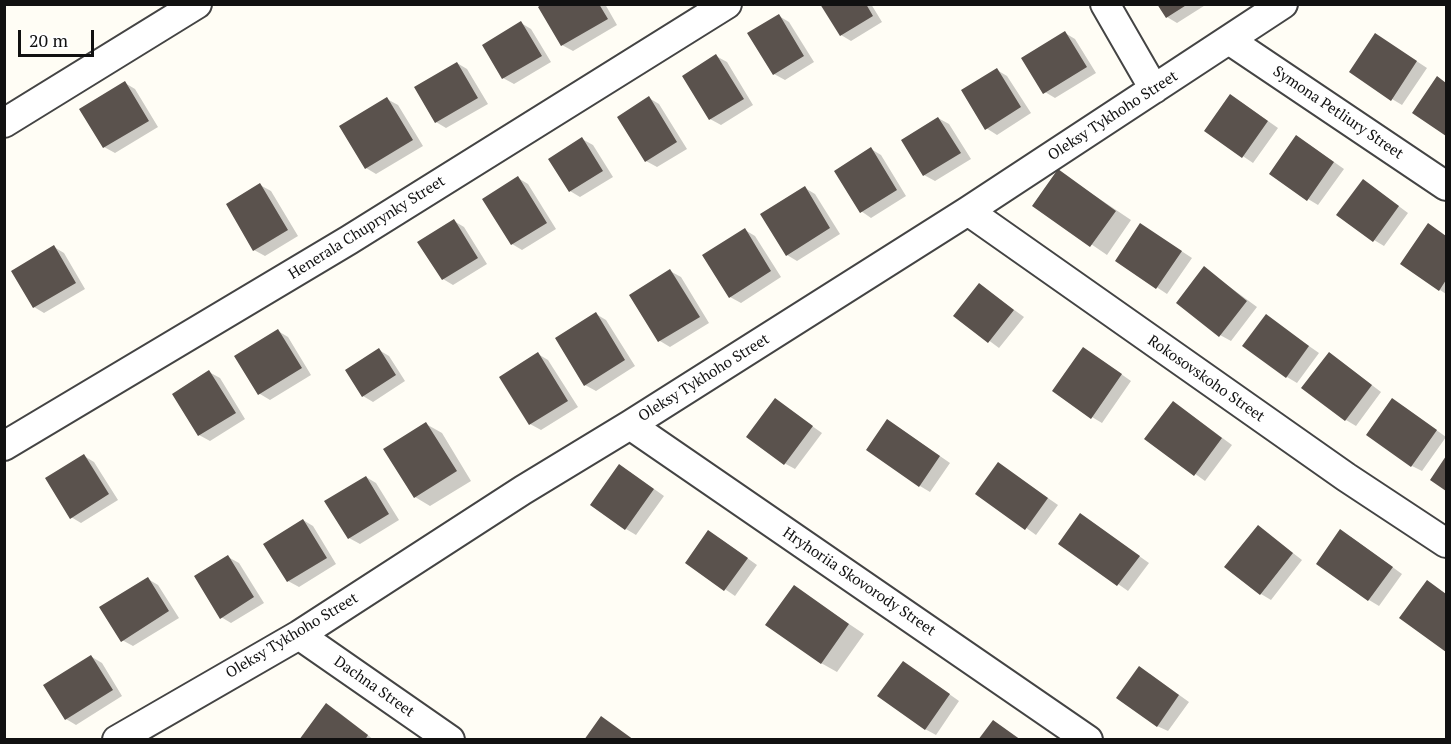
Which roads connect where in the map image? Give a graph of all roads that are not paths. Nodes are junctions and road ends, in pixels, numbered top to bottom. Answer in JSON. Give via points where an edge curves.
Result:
{"nodes":[{"id":1,"x":197,"y":4,"type":"edge"},
{"id":2,"x":727,"y":4,"type":"edge"},
{"id":3,"x":1105,"y":4,"type":"edge"},
{"id":4,"x":1283,"y":4,"type":"edge"},
{"id":5,"x":1228,"y":40,"type":"junction"},
{"id":6,"x":1154,"y":88,"type":"junction"},
{"id":7,"x":4,"y":123,"type":"edge"},
{"id":8,"x":1446,"y":186,"type":"edge"},
{"id":9,"x":968,"y":211,"type":"junction"},
{"id":10,"x":630,"y":425,"type":"junction"},
{"id":11,"x":4,"y":446,"type":"edge"},
{"id":12,"x":1446,"y":543,"type":"edge"},
{"id":13,"x":299,"y":635,"type":"junction"},
{"id":14,"x":117,"y":740,"type":"edge"},
{"id":15,"x":450,"y":740,"type":"edge"},
{"id":16,"x":1088,"y":740,"type":"edge"}],
"edges":[{"from":1,"to":7,"type":"street"},
{"from":2,"to":11,"type":"street","name":"Henerala Chuprynky Street","via":[[349,240]]},
{"from":3,"to":6,"type":"street"},
{"from":4,"to":5,"type":"street","name":"Oleksy Tykhoho Street"},
{"from":5,"to":6,"type":"street","name":"Oleksy Tykhoho Street"},
{"from":5,"to":8,"type":"street","name":"Symona Petliury Street"},
{"from":6,"to":9,"type":"street","name":"Oleksy Tykhoho Street"},
{"from":9,"to":10,"type":"street","name":"Oleksy Tykhoho Street"},
{"from":9,"to":12,"type":"street","name":"Rokosovskoho Street"},
{"from":10,"to":13,"type":"street","name":"Oleksy Tykhoho Street"},
{"from":10,"to":16,"type":"street","name":"Hryhoriia Skovorody Street"},
{"from":13,"to":14,"type":"street","name":"Oleksy Tykhoho Street"},
{"from":13,"to":15,"type":"street","name":"Dachna Street"}]}
